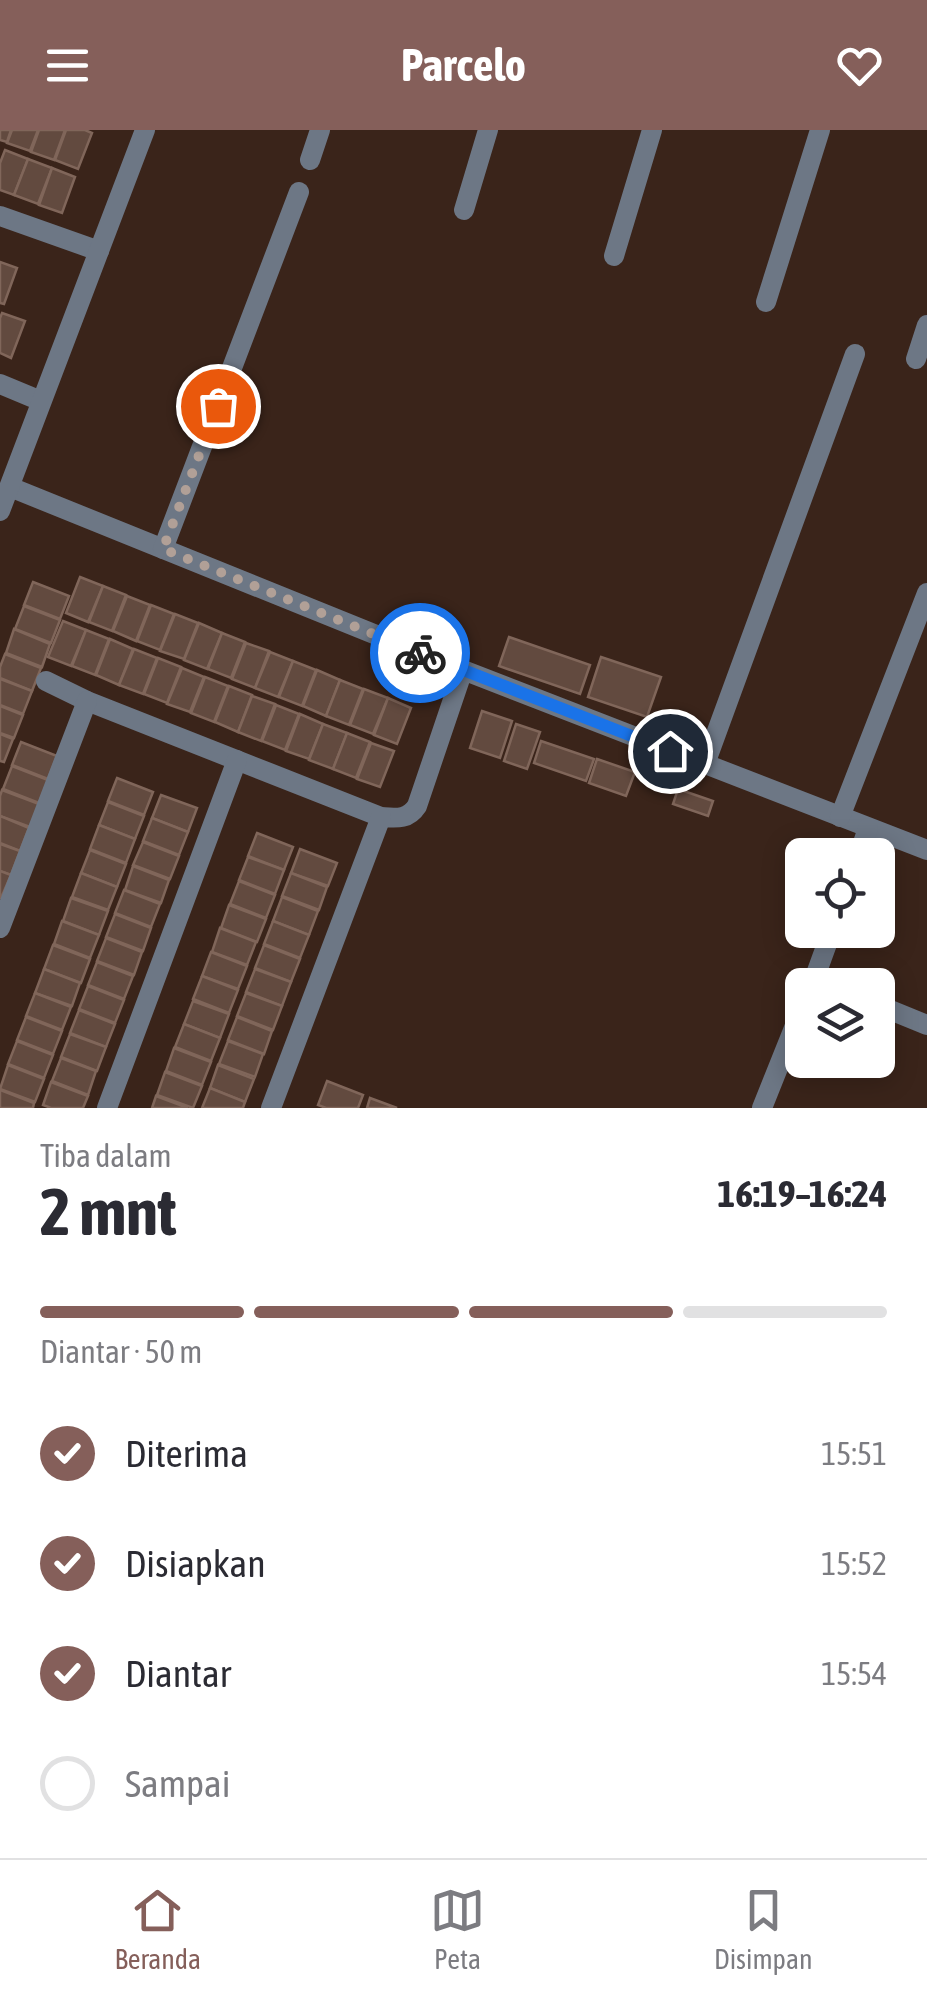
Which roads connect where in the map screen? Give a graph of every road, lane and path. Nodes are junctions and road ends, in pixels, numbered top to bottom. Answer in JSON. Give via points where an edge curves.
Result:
{"nodes":[{"id":1,"x":145,"y":130,"type":"edge"},
{"id":2,"x":320,"y":130,"type":"edge"},
{"id":3,"x":488,"y":130,"type":"edge"},
{"id":4,"x":652,"y":130,"type":"edge"},
{"id":5,"x":820,"y":130,"type":"edge"},
{"id":6,"x":310,"y":160,"type":"dead end"},
{"id":7,"x":300,"y":192,"type":"dead end"},
{"id":8,"x":464,"y":210,"type":"dead end"},
{"id":9,"x":0,"y":216,"type":"edge"},
{"id":10,"x":99,"y":251,"type":"junction"},
{"id":11,"x":614,"y":256,"type":"dead end"},
{"id":12,"x":766,"y":302,"type":"dead end"},
{"id":13,"x":927,"y":324,"type":"edge"},
{"id":14,"x":855,"y":354,"type":"dead end"},
{"id":15,"x":916,"y":360,"type":"dead end"},
{"id":16,"x":0,"y":384,"type":"edge"},
{"id":17,"x":41,"y":401,"type":"junction"},
{"id":18,"x":10,"y":487,"type":"junction"},
{"id":19,"x":0,"y":511,"type":"edge"},
{"id":20,"x":163,"y":549,"type":"junction"},
{"id":21,"x":927,"y":593,"type":"edge"},
{"id":22,"x":462,"y":670,"type":"junction"},
{"id":23,"x":46,"y":681,"type":"dead end"},
{"id":24,"x":87,"y":702,"type":"junction"},
{"id":25,"x":237,"y":760,"type":"junction"},
{"id":26,"x":705,"y":764,"type":"junction"},
{"id":27,"x":380,"y":817,"type":"junction"},
{"id":28,"x":840,"y":817,"type":"junction"},
{"id":29,"x":868,"y":828,"type":"junction"},
{"id":30,"x":865,"y":838,"type":"edge"},
{"id":31,"x":927,"y":850,"type":"edge"},
{"id":32,"x":0,"y":928,"type":"edge"},
{"id":33,"x":895,"y":1013,"type":"edge"},
{"id":34,"x":927,"y":1025,"type":"edge"},
{"id":35,"x":785,"y":1050,"type":"edge"},
{"id":36,"x":107,"y":1108,"type":"edge"},
{"id":37,"x":271,"y":1108,"type":"edge"},
{"id":38,"x":762,"y":1108,"type":"edge"}],
"edges":[{"from":1,"to":10,"type":"street"},
{"from":2,"to":6,"type":"street"},
{"from":3,"to":8,"type":"street"},
{"from":4,"to":11,"type":"street"},
{"from":5,"to":12,"type":"street"},
{"from":7,"to":20,"type":"street"},
{"from":9,"to":10,"type":"street"},
{"from":10,"to":17,"type":"street"},
{"from":13,"to":15,"type":"street"},
{"from":14,"to":26,"type":"street"},
{"from":16,"to":17,"type":"street"},
{"from":17,"to":18,"type":"street"},
{"from":18,"to":19,"type":"street"},
{"from":18,"to":20,"type":"street"},
{"from":20,"to":22,"type":"street"},
{"from":21,"to":28,"type":"street"},
{"from":22,"to":26,"type":"street"},
{"from":22,"to":27,"type":"street","via":[[417,806],[404,818]]},
{"from":23,"to":24,"type":"street"},
{"from":24,"to":25,"type":"street"},
{"from":24,"to":32,"type":"street"},
{"from":25,"to":27,"type":"street"},
{"from":25,"to":36,"type":"street"},
{"from":26,"to":28,"type":"street"},
{"from":27,"to":37,"type":"street"},
{"from":28,"to":29,"type":"street"},
{"from":29,"to":30,"type":"street"},
{"from":29,"to":31,"type":"street"},
{"from":33,"to":34,"type":"street"},
{"from":35,"to":38,"type":"street"}]}
